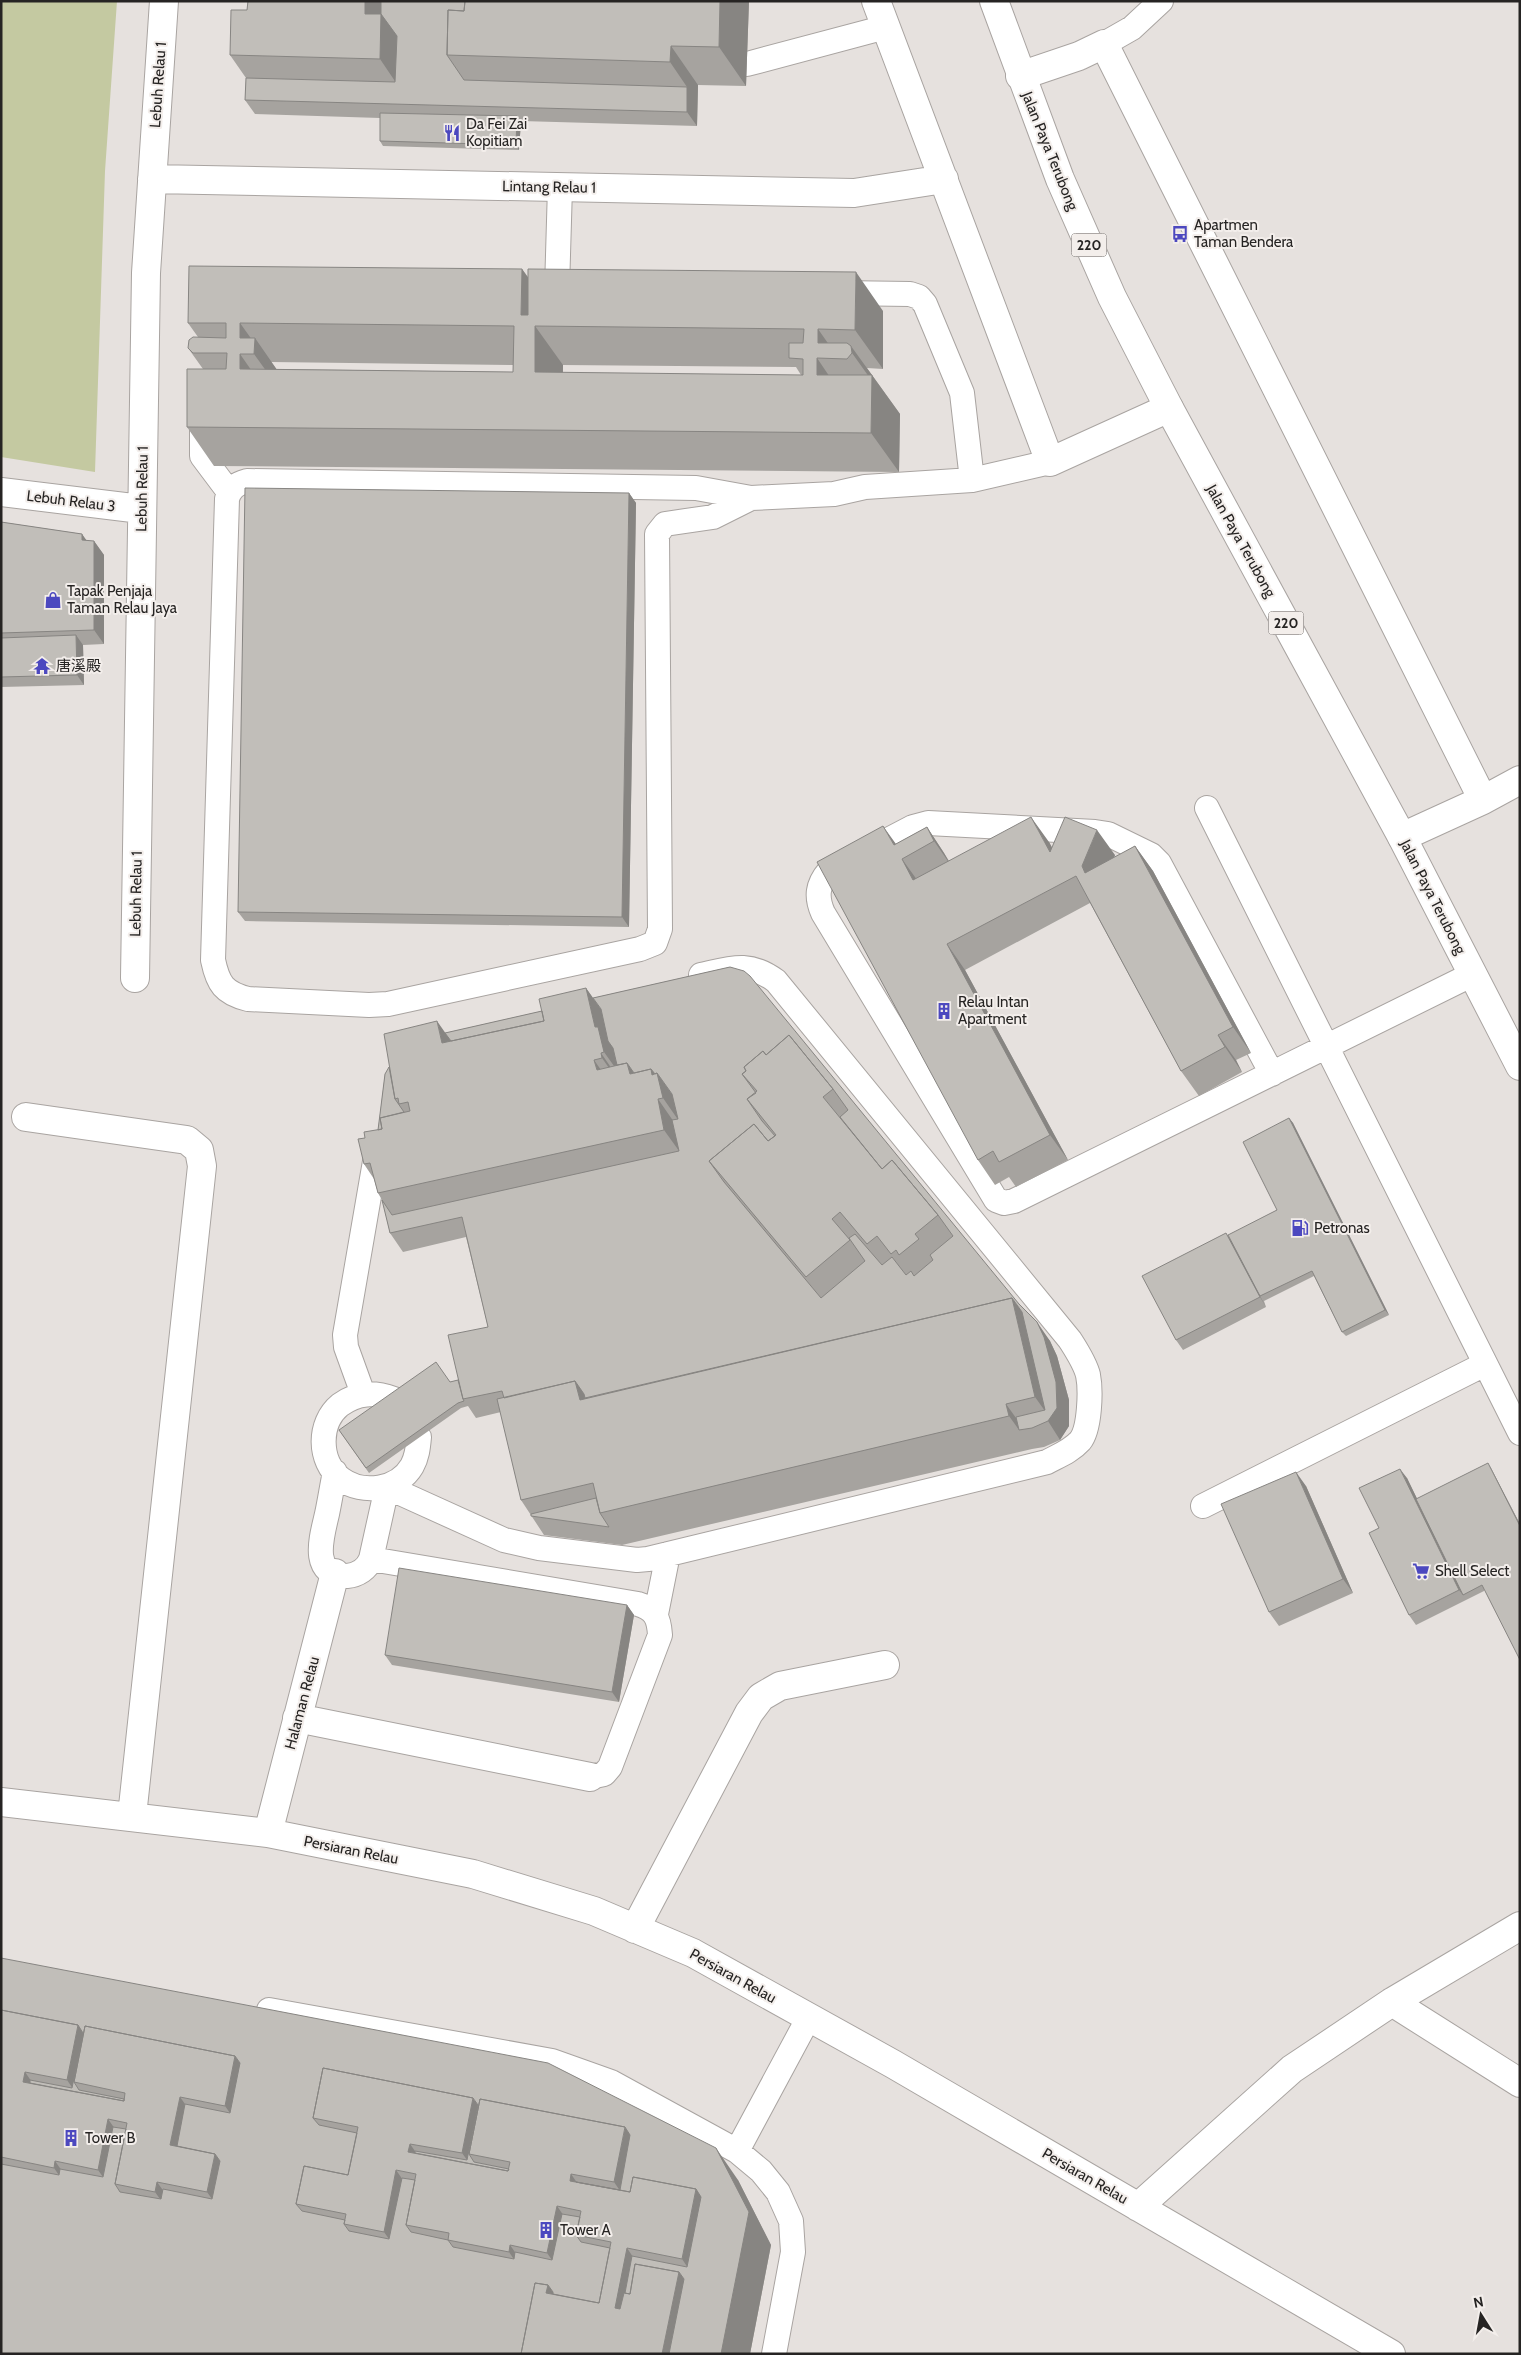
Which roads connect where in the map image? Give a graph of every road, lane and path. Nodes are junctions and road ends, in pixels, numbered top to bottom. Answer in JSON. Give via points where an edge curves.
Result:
{"nodes":[{"id":1,"x":164,"y":1,"type":"edge"},
{"id":2,"x":876,"y":1,"type":"edge"},
{"id":3,"x":994,"y":1,"type":"edge"},
{"id":4,"x":1161,"y":1,"type":"edge"},
{"id":5,"x":886,"y":27,"type":"junction"},
{"id":6,"x":1104,"y":44,"type":"junction"},
{"id":7,"x":747,"y":64,"type":"dead end"},
{"id":8,"x":1020,"y":76,"type":"junction"},
{"id":9,"x":152,"y":179,"type":"junction"},
{"id":10,"x":944,"y":179,"type":"junction"},
{"id":11,"x":560,"y":187,"type":"junction"},
{"id":12,"x":557,"y":289,"type":"edge"},
{"id":13,"x":822,"y":293,"type":"edge"},
{"id":14,"x":202,"y":395,"type":"edge"},
{"id":15,"x":1169,"y":408,"type":"junction"},
{"id":16,"x":1050,"y":462,"type":"junction"},
{"id":17,"x":972,"y":480,"type":"junction"},
{"id":18,"x":1,"y":492,"type":"edge"},
{"id":19,"x":229,"y":492,"type":"junction"},
{"id":20,"x":751,"y":498,"type":"junction"},
{"id":21,"x":141,"y":509,"type":"junction"},
{"id":22,"x":1520,"y":780,"type":"edge"},
{"id":23,"x":1483,"y":800,"type":"junction"},
{"id":24,"x":1207,"y":808,"type":"dead end"},
{"id":25,"x":1402,"y":837,"type":"junction"},
{"id":26,"x":1473,"y":974,"type":"junction"},
{"id":27,"x":135,"y":978,"type":"dead end"},
{"id":28,"x":682,"y":979,"type":"edge"},
{"id":29,"x":1326,"y":1048,"type":"junction"},
{"id":30,"x":1520,"y":1066,"type":"edge"},
{"id":31,"x":1272,"y":1074,"type":"junction"},
{"id":32,"x":26,"y":1117,"type":"dead end"},
{"id":33,"x":382,"y":1120,"type":"edge"},
{"id":34,"x":1485,"y":1364,"type":"junction"},
{"id":35,"x":363,"y":1394,"type":"junction"},
{"id":36,"x":394,"y":1399,"type":"edge"},
{"id":37,"x":1520,"y":1434,"type":"edge"},
{"id":38,"x":419,"y":1437,"type":"edge"},
{"id":39,"x":335,"y":1472,"type":"junction"},
{"id":40,"x":386,"y":1487,"type":"junction"},
{"id":41,"x":1203,"y":1506,"type":"dead end"},
{"id":42,"x":668,"y":1554,"type":"junction"},
{"id":43,"x":371,"y":1559,"type":"junction"},
{"id":44,"x":335,"y":1573,"type":"junction"},
{"id":45,"x":656,"y":1614,"type":"junction"},
{"id":46,"x":885,"y":1665,"type":"dead end"},
{"id":47,"x":297,"y":1718,"type":"junction"},
{"id":48,"x":590,"y":1777,"type":"joint"},
{"id":49,"x":1,"y":1802,"type":"edge"},
{"id":50,"x":132,"y":1816,"type":"junction"},
{"id":51,"x":268,"y":1833,"type":"junction"},
{"id":52,"x":1520,"y":1926,"type":"edge"},
{"id":53,"x":635,"y":1929,"type":"junction"},
{"id":54,"x":1392,"y":2002,"type":"junction"},
{"id":55,"x":247,"y":2006,"type":"edge"},
{"id":56,"x":809,"y":2018,"type":"junction"},
{"id":57,"x":1520,"y":2083,"type":"edge"},
{"id":58,"x":737,"y":2151,"type":"junction"},
{"id":59,"x":1138,"y":2207,"type":"junction"},
{"id":60,"x":774,"y":2354,"type":"edge"},
{"id":61,"x":1391,"y":2354,"type":"edge"}],
"edges":[{"from":1,"to":9,"type":"street","name":"Lebuh Relau 1"},
{"from":2,"to":5,"type":"street"},
{"from":3,"to":8,"type":"street","name":"Jalan Paya Terubong","number":"220"},
{"from":4,"to":6,"type":"lane","via":[[1132,28]]},
{"from":5,"to":7,"type":"lane"},
{"from":5,"to":10,"type":"street"},
{"from":6,"to":8,"type":"street"},
{"from":6,"to":23,"type":"street"},
{"from":8,"to":15,"type":"street","name":"Jalan Paya Terubong","number":"220","via":[[1060,179],[1112,296]]},
{"from":9,"to":11,"type":"street","name":"Lintang Relau 1"},
{"from":9,"to":21,"type":"street","name":"Lebuh Relau 1","via":[[146,273]]},
{"from":10,"to":11,"type":"street","name":"Lintang Relau 1","via":[[854,193]]},
{"from":10,"to":16,"type":"street"},
{"from":11,"to":12,"type":"lane"},
{"from":13,"to":17,"type":"lane","via":[[910,294],[925,304],[962,393]]},
{"from":14,"to":19,"type":"lane","via":[[202,456]]},
{"from":15,"to":16,"type":"street"},
{"from":15,"to":25,"type":"street","name":"Jalan Paya Terubong","number":"220"},
{"from":16,"to":17,"type":"lane"},
{"from":17,"to":20,"type":"lane","via":[[864,487],[834,494]]},
{"from":18,"to":21,"type":"street","name":"Lebuh Relau 3"},
{"from":19,"to":20,"type":"lane","via":[[234,486],[247,481],[696,488]]},
{"from":19,"to":20,"type":"lane","via":[[213,960],[216,975],[234,996],[248,999],[369,1006],[640,950],[655,942],[660,929],[657,534],[665,524],[713,517]]},
{"from":21,"to":27,"type":"street","name":"Lebuh Relau 1"},
{"from":22,"to":23,"type":"street"},
{"from":23,"to":25,"type":"street"},
{"from":24,"to":29,"type":"lane"},
{"from":25,"to":26,"type":"street","name":"Jalan Paya Terubong","number":"220"},
{"from":26,"to":29,"type":"lane"},
{"from":26,"to":30,"type":"street","name":"Jalan Paya Terubong","number":"220"},
{"from":28,"to":42,"type":"lane","via":[[748,967],[763,971],[776,982],[1070,1340],[1088,1376],[1089,1401],[1088,1420],[1081,1440],[1064,1454],[1047,1462]]},
{"from":29,"to":31,"type":"lane"},
{"from":29,"to":34,"type":"lane"},
{"from":31,"to":31,"type":"lane","via":[[1159,863],[1108,834],[928,823],[913,827],[829,871],[822,879],[818,902],[823,913],[996,1200],[1014,1202]]},
{"from":32,"to":50,"type":"street","via":[[186,1140],[199,1150],[202,1166]]},
{"from":33,"to":35,"type":"lane","via":[[345,1335],[346,1347]]},
{"from":34,"to":37,"type":"lane"},
{"from":34,"to":41,"type":"lane"},
{"from":35,"to":36,"type":"lane","via":[[379,1394]]},
{"from":35,"to":39,"type":"lane","via":[[348,1399],[327,1422],[323,1437],[325,1453]]},
{"from":38,"to":40,"type":"lane","via":[[418,1453],[411,1468],[401,1479]]},
{"from":39,"to":40,"type":"lane","via":[[356,1486]]},
{"from":39,"to":44,"type":"lane","via":[[319,1550],[323,1563]]},
{"from":40,"to":42,"type":"lane","via":[[504,1540],[624,1560],[648,1560]]},
{"from":40,"to":43,"type":"lane"},
{"from":42,"to":45,"type":"lane"},
{"from":43,"to":44,"type":"lane","via":[[359,1573],[343,1576]]},
{"from":43,"to":45,"type":"lane","via":[[638,1604]]},
{"from":44,"to":47,"type":"street","name":"Halaman Relau"},
{"from":45,"to":48,"type":"lane","via":[[660,1635],[610,1767],[604,1774]]},
{"from":46,"to":53,"type":"street","via":[[780,1686],[761,1697],[749,1713]]},
{"from":47,"to":48,"type":"street"},
{"from":47,"to":51,"type":"street","name":"Halaman Relau"},
{"from":49,"to":50,"type":"street","name":"Persiaran Relau"},
{"from":50,"to":51,"type":"street","name":"Persiaran Relau"},
{"from":51,"to":53,"type":"street","name":"Persiaran Relau","via":[[473,1874],[594,1911]]},
{"from":52,"to":54,"type":"street"},
{"from":53,"to":56,"type":"street","name":"Persiaran Relau","via":[[694,1953]]},
{"from":54,"to":57,"type":"street"},
{"from":54,"to":59,"type":"street","via":[[1292,2069]]},
{"from":55,"to":58,"type":"lane","via":[[552,2061],[611,2082]]},
{"from":56,"to":58,"type":"lane"},
{"from":56,"to":59,"type":"street","name":"Persiaran Relau"},
{"from":58,"to":60,"type":"lane","via":[[761,2170],[778,2192],[791,2220],[793,2252]]},
{"from":59,"to":61,"type":"street","name":"Persiaran Relau"}]}
